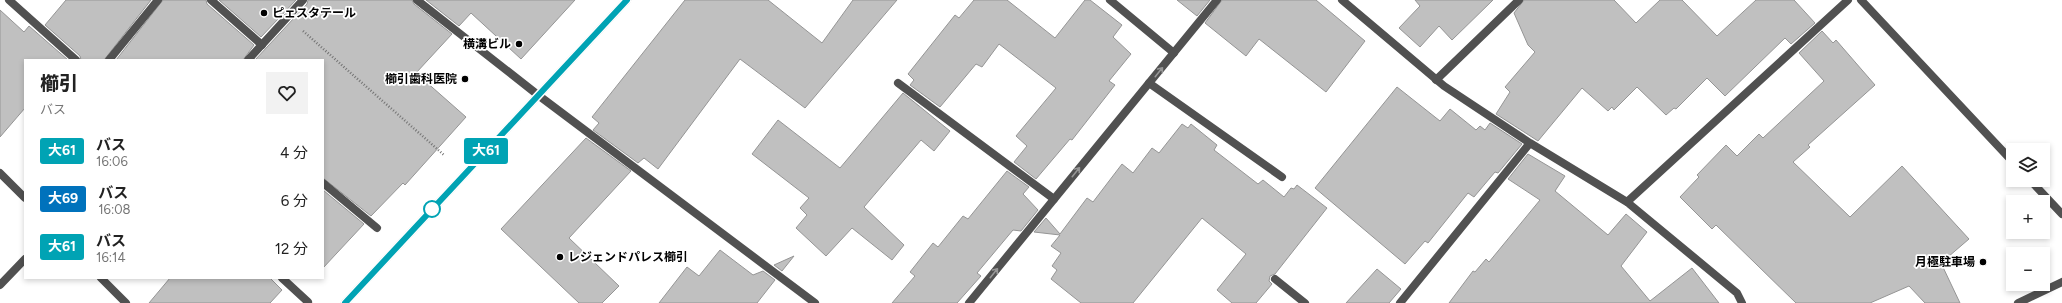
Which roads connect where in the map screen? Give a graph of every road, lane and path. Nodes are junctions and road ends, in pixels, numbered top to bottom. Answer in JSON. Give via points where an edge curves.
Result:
{"nodes":[{"id":1,"x":9,"y":0,"type":"edge"},
{"id":2,"x":158,"y":0,"type":"edge"},
{"id":3,"x":211,"y":0,"type":"edge"},
{"id":4,"x":303,"y":0,"type":"edge"},
{"id":5,"x":417,"y":0,"type":"edge"},
{"id":6,"x":627,"y":0,"type":"edge"},
{"id":7,"x":1110,"y":0,"type":"edge"},
{"id":8,"x":1217,"y":0,"type":"edge"},
{"id":9,"x":1342,"y":0,"type":"edge"},
{"id":10,"x":1519,"y":0,"type":"edge"},
{"id":11,"x":1848,"y":0,"type":"edge"},
{"id":12,"x":1861,"y":0,"type":"edge"},
{"id":13,"x":287,"y":17,"type":"junction"},
{"id":14,"x":262,"y":45,"type":"junction"},
{"id":15,"x":1174,"y":53,"type":"junction"},
{"id":16,"x":75,"y":59,"type":"edge"},
{"id":17,"x":110,"y":59,"type":"edge"},
{"id":18,"x":249,"y":59,"type":"edge"},
{"id":19,"x":1436,"y":80,"type":"junction"},
{"id":20,"x":898,"y":83,"type":"dead end"},
{"id":21,"x":1149,"y":83,"type":"junction"},
{"id":22,"x":538,"y":95,"type":"junction"},
{"id":23,"x":1530,"y":143,"type":"junction"},
{"id":24,"x":444,"y":155,"type":"dead end"},
{"id":25,"x":2006,"y":155,"type":"edge"},
{"id":26,"x":0,"y":173,"type":"edge"},
{"id":27,"x":1282,"y":177,"type":"dead end"},
{"id":28,"x":324,"y":184,"type":"edge"},
{"id":29,"x":2037,"y":187,"type":"edge"},
{"id":30,"x":24,"y":197,"type":"edge"},
{"id":31,"x":1054,"y":199,"type":"junction"},
{"id":32,"x":1626,"y":202,"type":"junction"},
{"id":33,"x":2062,"y":214,"type":"edge"},
{"id":34,"x":377,"y":228,"type":"dead end"},
{"id":35,"x":24,"y":260,"type":"edge"},
{"id":36,"x":102,"y":279,"type":"edge"},
{"id":37,"x":283,"y":279,"type":"edge"},
{"id":38,"x":1275,"y":279,"type":"dead end"},
{"id":39,"x":2062,"y":282,"type":"edge"},
{"id":40,"x":0,"y":285,"type":"edge"},
{"id":41,"x":308,"y":302,"type":"dead end"},
{"id":42,"x":126,"y":303,"type":"edge"},
{"id":43,"x":345,"y":303,"type":"edge"},
{"id":44,"x":815,"y":303,"type":"edge"},
{"id":45,"x":969,"y":303,"type":"edge"},
{"id":46,"x":1305,"y":303,"type":"edge"},
{"id":47,"x":1400,"y":303,"type":"edge"},
{"id":48,"x":1742,"y":303,"type":"edge"},
{"id":49,"x":2018,"y":303,"type":"edge"}],
"edges":[{"from":1,"to":16,"type":"street"},
{"from":2,"to":17,"type":"street"},
{"from":3,"to":14,"type":"street"},
{"from":4,"to":13,"type":"street"},
{"from":5,"to":22,"type":"street"},
{"from":6,"to":22,"type":"street"},
{"from":7,"to":15,"type":"street"},
{"from":8,"to":15,"type":"street"},
{"from":9,"to":19,"type":"street"},
{"from":10,"to":19,"type":"street"},
{"from":11,"to":32,"type":"street"},
{"from":12,"to":25,"type":"street"},
{"from":13,"to":14,"type":"street"},
{"from":13,"to":24,"type":"path"},
{"from":14,"to":18,"type":"street"},
{"from":21,"to":15,"type":"street","one_way":true},
{"from":19,"to":23,"type":"street"},
{"from":20,"to":31,"type":"street"},
{"from":21,"to":27,"type":"street"},
{"from":31,"to":21,"type":"street","one_way":true},
{"from":22,"to":43,"type":"street"},
{"from":22,"to":44,"type":"street"},
{"from":23,"to":32,"type":"street"},
{"from":23,"to":47,"type":"street"},
{"from":26,"to":30,"type":"street"},
{"from":28,"to":34,"type":"street"},
{"from":29,"to":33,"type":"street"},
{"from":45,"to":31,"type":"street","one_way":true},
{"from":32,"to":48,"type":"street","via":[[1737,293]]},
{"from":35,"to":40,"type":"street"},
{"from":36,"to":42,"type":"street"},
{"from":37,"to":41,"type":"street"},
{"from":38,"to":46,"type":"street"},
{"from":39,"to":49,"type":"street"}]}
